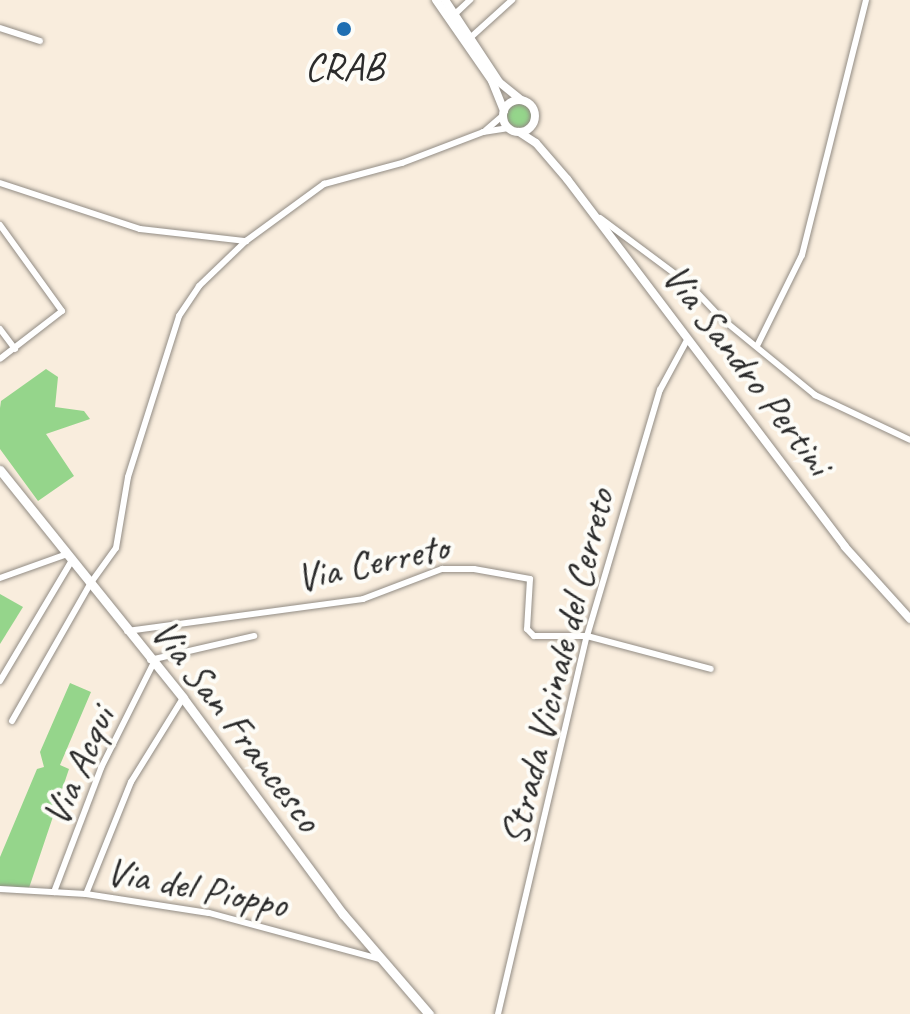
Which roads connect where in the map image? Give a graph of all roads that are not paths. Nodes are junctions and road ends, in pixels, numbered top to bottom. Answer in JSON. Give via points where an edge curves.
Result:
{"nodes":[{"id":1,"x":436,"y":0,"type":"edge"},
{"id":2,"x":445,"y":0,"type":"edge"},
{"id":3,"x":470,"y":0,"type":"edge"},
{"id":4,"x":512,"y":0,"type":"edge"},
{"id":5,"x":866,"y":0,"type":"edge"},
{"id":6,"x":455,"y":14,"type":"junction"},
{"id":7,"x":0,"y":28,"type":"edge"},
{"id":8,"x":470,"y":38,"type":"junction"},
{"id":9,"x":40,"y":41,"type":"dead end"},
{"id":10,"x":521,"y":100,"type":"junction"},
{"id":11,"x":503,"y":113,"type":"junction"},
{"id":12,"x":533,"y":122,"type":"junction"},
{"id":13,"x":509,"y":128,"type":"junction"},
{"id":14,"x":483,"y":132,"type":"junction"},
{"id":15,"x":519,"y":132,"type":"junction"},
{"id":16,"x":544,"y":151,"type":"junction"},
{"id":17,"x":0,"y":183,"type":"edge"},
{"id":18,"x":594,"y":214,"type":"junction"},
{"id":19,"x":0,"y":225,"type":"edge"},
{"id":20,"x":246,"y":241,"type":"junction"},
{"id":21,"x":0,"y":329,"type":"edge"},
{"id":22,"x":687,"y":340,"type":"junction"},
{"id":23,"x":758,"y":344,"type":"junction"},
{"id":24,"x":15,"y":349,"type":"junction"},
{"id":25,"x":0,"y":359,"type":"edge"},
{"id":26,"x":910,"y":440,"type":"edge"},
{"id":27,"x":0,"y":470,"type":"edge"},
{"id":28,"x":70,"y":557,"type":"junction"},
{"id":29,"x":0,"y":578,"type":"edge"},
{"id":30,"x":90,"y":584,"type":"junction"},
{"id":31,"x":910,"y":619,"type":"edge"},
{"id":32,"x":127,"y":631,"type":"junction"},
{"id":33,"x":254,"y":636,"type":"dead end"},
{"id":34,"x":587,"y":636,"type":"junction"},
{"id":35,"x":152,"y":662,"type":"junction"},
{"id":36,"x":711,"y":669,"type":"dead end"},
{"id":37,"x":0,"y":681,"type":"edge"},
{"id":38,"x":183,"y":698,"type":"junction"},
{"id":39,"x":12,"y":721,"type":"dead end"},
{"id":40,"x":0,"y":889,"type":"edge"},
{"id":41,"x":54,"y":892,"type":"junction"},
{"id":42,"x":86,"y":894,"type":"junction"},
{"id":43,"x":379,"y":959,"type":"junction"},
{"id":44,"x":429,"y":1014,"type":"edge"},
{"id":45,"x":498,"y":1014,"type":"edge"}],
"edges":[{"from":1,"to":11,"type":"main road","via":[[495,86]]},
{"from":2,"to":6,"type":"main road","name":"Via Sandro Pertini"},
{"from":3,"to":6,"type":"street"},
{"from":4,"to":8,"type":"street"},
{"from":5,"to":23,"type":"street","via":[[802,255]]},
{"from":6,"to":8,"type":"main road","name":"Via Sandro Pertini"},
{"from":7,"to":9,"type":"street"},
{"from":8,"to":10,"type":"main road","name":"Via Sandro Pertini","via":[[499,82]]},
{"from":10,"to":11,"type":"main road"},
{"from":10,"to":12,"type":"main road","name":"Via Sandro Pertini","via":[[532,107]]},
{"from":11,"to":13,"type":"main road"},
{"from":11,"to":14,"type":"street"},
{"from":12,"to":15,"type":"main road"},
{"from":12,"to":16,"type":"main road","name":"Via Sandro Pertini"},
{"from":13,"to":14,"type":"street"},
{"from":13,"to":15,"type":"main road","name":"Via Sandro Pertini"},
{"from":14,"to":20,"type":"street","name":"Via Acqui","via":[[321,185]]},
{"from":15,"to":16,"type":"main road","name":"Via Sandro Pertini"},
{"from":16,"to":18,"type":"main road","name":"Via Sandro Pertini"},
{"from":17,"to":20,"type":"street","via":[[140,229]]},
{"from":18,"to":22,"type":"main road","name":"Via Sandro Pertini"},
{"from":18,"to":23,"type":"street"},
{"from":19,"to":24,"type":"street","via":[[62,314]]},
{"from":20,"to":30,"type":"street","name":"Via Acqui","via":[[199,286],[175,325],[128,477],[117,545]]},
{"from":21,"to":24,"type":"street"},
{"from":22,"to":31,"type":"main road","name":"Via Sandro Pertini","via":[[855,560]]},
{"from":22,"to":34,"type":"street","name":"Strada Vicinale del Cerreto","via":[[662,385]]},
{"from":23,"to":26,"type":"street","via":[[820,398]]},
{"from":24,"to":25,"type":"street"},
{"from":27,"to":28,"type":"main road","name":"Via San Francesco"},
{"from":28,"to":29,"type":"street"},
{"from":28,"to":30,"type":"main road","name":"Via San Francesco"},
{"from":28,"to":37,"type":"street"},
{"from":30,"to":32,"type":"main road","name":"Via San Francesco"},
{"from":30,"to":39,"type":"street","name":"Via Acqui"},
{"from":32,"to":34,"type":"street","name":"Via Cerreto","via":[[374,597],[450,568],[526,576],[531,581],[531,635]]},
{"from":32,"to":35,"type":"main road","name":"Via San Francesco"},
{"from":33,"to":35,"type":"street"},
{"from":34,"to":36,"type":"street","name":"Via Cerreto"},
{"from":34,"to":45,"type":"street","name":"Strada Vicinale del Cerreto"},
{"from":35,"to":38,"type":"main road","name":"Via San Francesco"},
{"from":35,"to":41,"type":"street","name":"Via Acqui","via":[[101,768]]},
{"from":38,"to":42,"type":"street","via":[[131,782]]},
{"from":38,"to":43,"type":"main road","name":"Via San Francesco"},
{"from":40,"to":41,"type":"street","name":"Via del Pioppo"},
{"from":41,"to":42,"type":"street","name":"Via del Pioppo"},
{"from":42,"to":43,"type":"street","name":"Via del Pioppo","via":[[209,913]]},
{"from":43,"to":44,"type":"main road","name":"Via San Francesco"}]}
